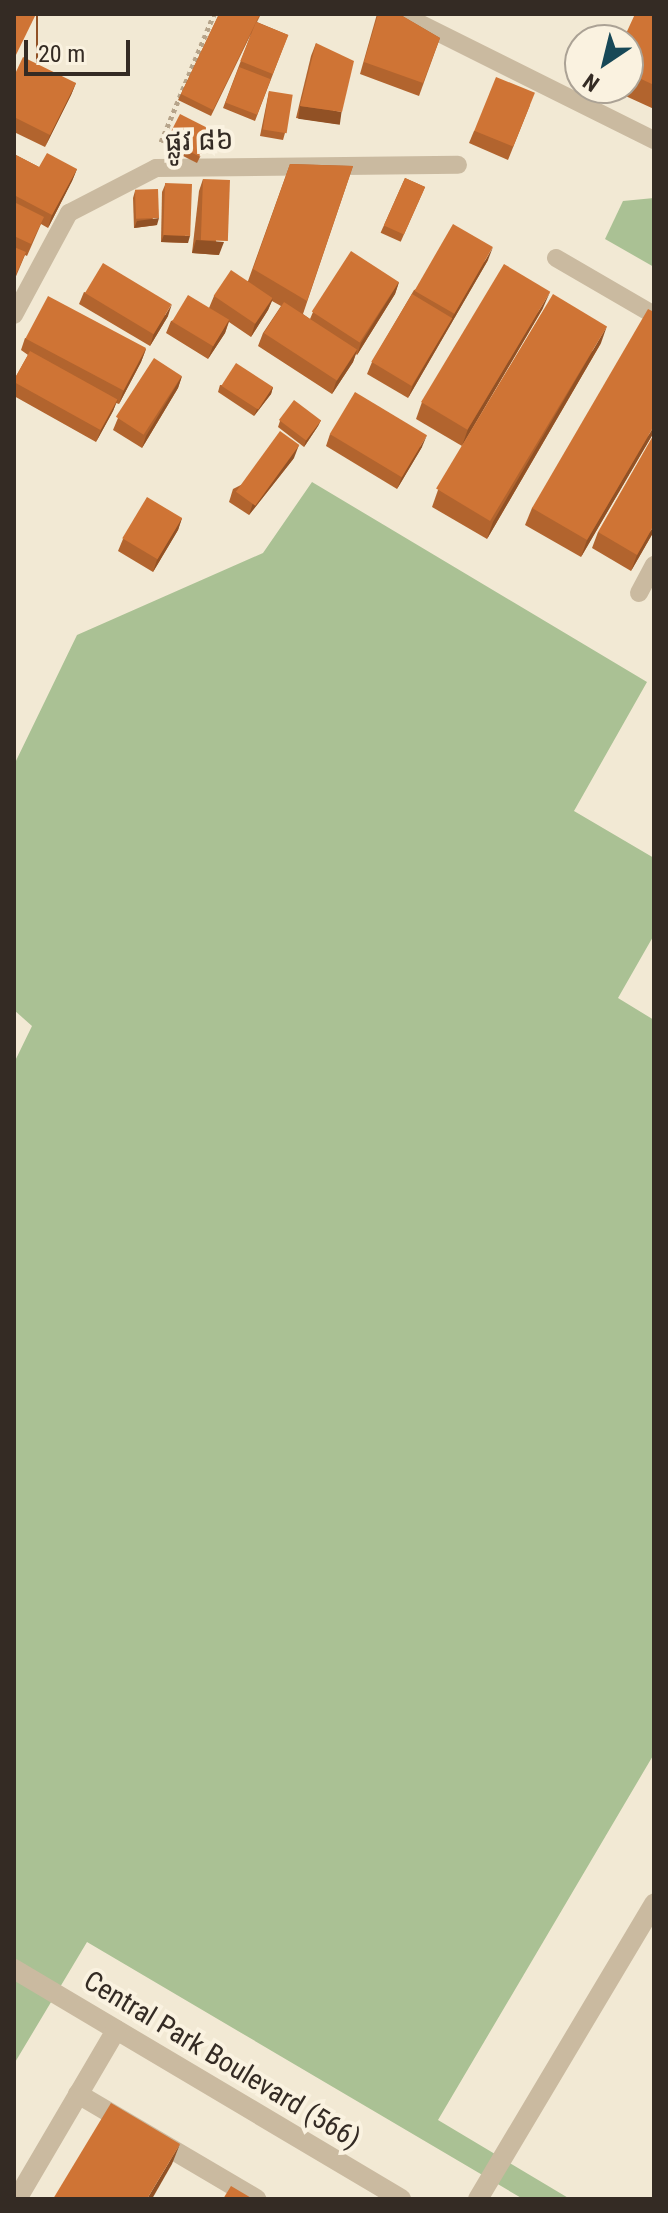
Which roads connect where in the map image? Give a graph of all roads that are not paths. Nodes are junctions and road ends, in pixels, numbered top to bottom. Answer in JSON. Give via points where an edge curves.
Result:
{"nodes":[{"id":1,"x":401,"y":14,"type":"edge"},
{"id":2,"x":654,"y":140,"type":"edge"},
{"id":3,"x":458,"y":165,"type":"dead end"},
{"id":4,"x":556,"y":258,"type":"dead end"},
{"id":5,"x":14,"y":315,"type":"edge"},
{"id":6,"x":654,"y":315,"type":"edge"},
{"id":7,"x":654,"y":565,"type":"edge"},
{"id":8,"x":639,"y":593,"type":"dead end"},
{"id":9,"x":654,"y":1904,"type":"edge"},
{"id":10,"x":14,"y":1969,"type":"edge"},
{"id":11,"x":116,"y":2030,"type":"junction"},
{"id":12,"x":78,"y":2094,"type":"junction"},
{"id":13,"x":17,"y":2199,"type":"edge"},
{"id":14,"x":256,"y":2199,"type":"edge"},
{"id":15,"x":401,"y":2199,"type":"edge"},
{"id":16,"x":478,"y":2199,"type":"edge"}],
"edges":[{"from":1,"to":2,"type":"lane"},
{"from":3,"to":5,"type":"lane","name":"ផ្លូវ ៨៦","via":[[156,168],[69,213]]},
{"from":4,"to":6,"type":"lane"},
{"from":7,"to":8,"type":"lane"},
{"from":9,"to":16,"type":"street"},
{"from":10,"to":11,"type":"street","name":"Central Park Boulevard (566)"},
{"from":11,"to":12,"type":"street"},
{"from":11,"to":15,"type":"street","name":"Central Park Boulevard (566)"},
{"from":12,"to":13,"type":"street"},
{"from":12,"to":14,"type":"street"}]}
